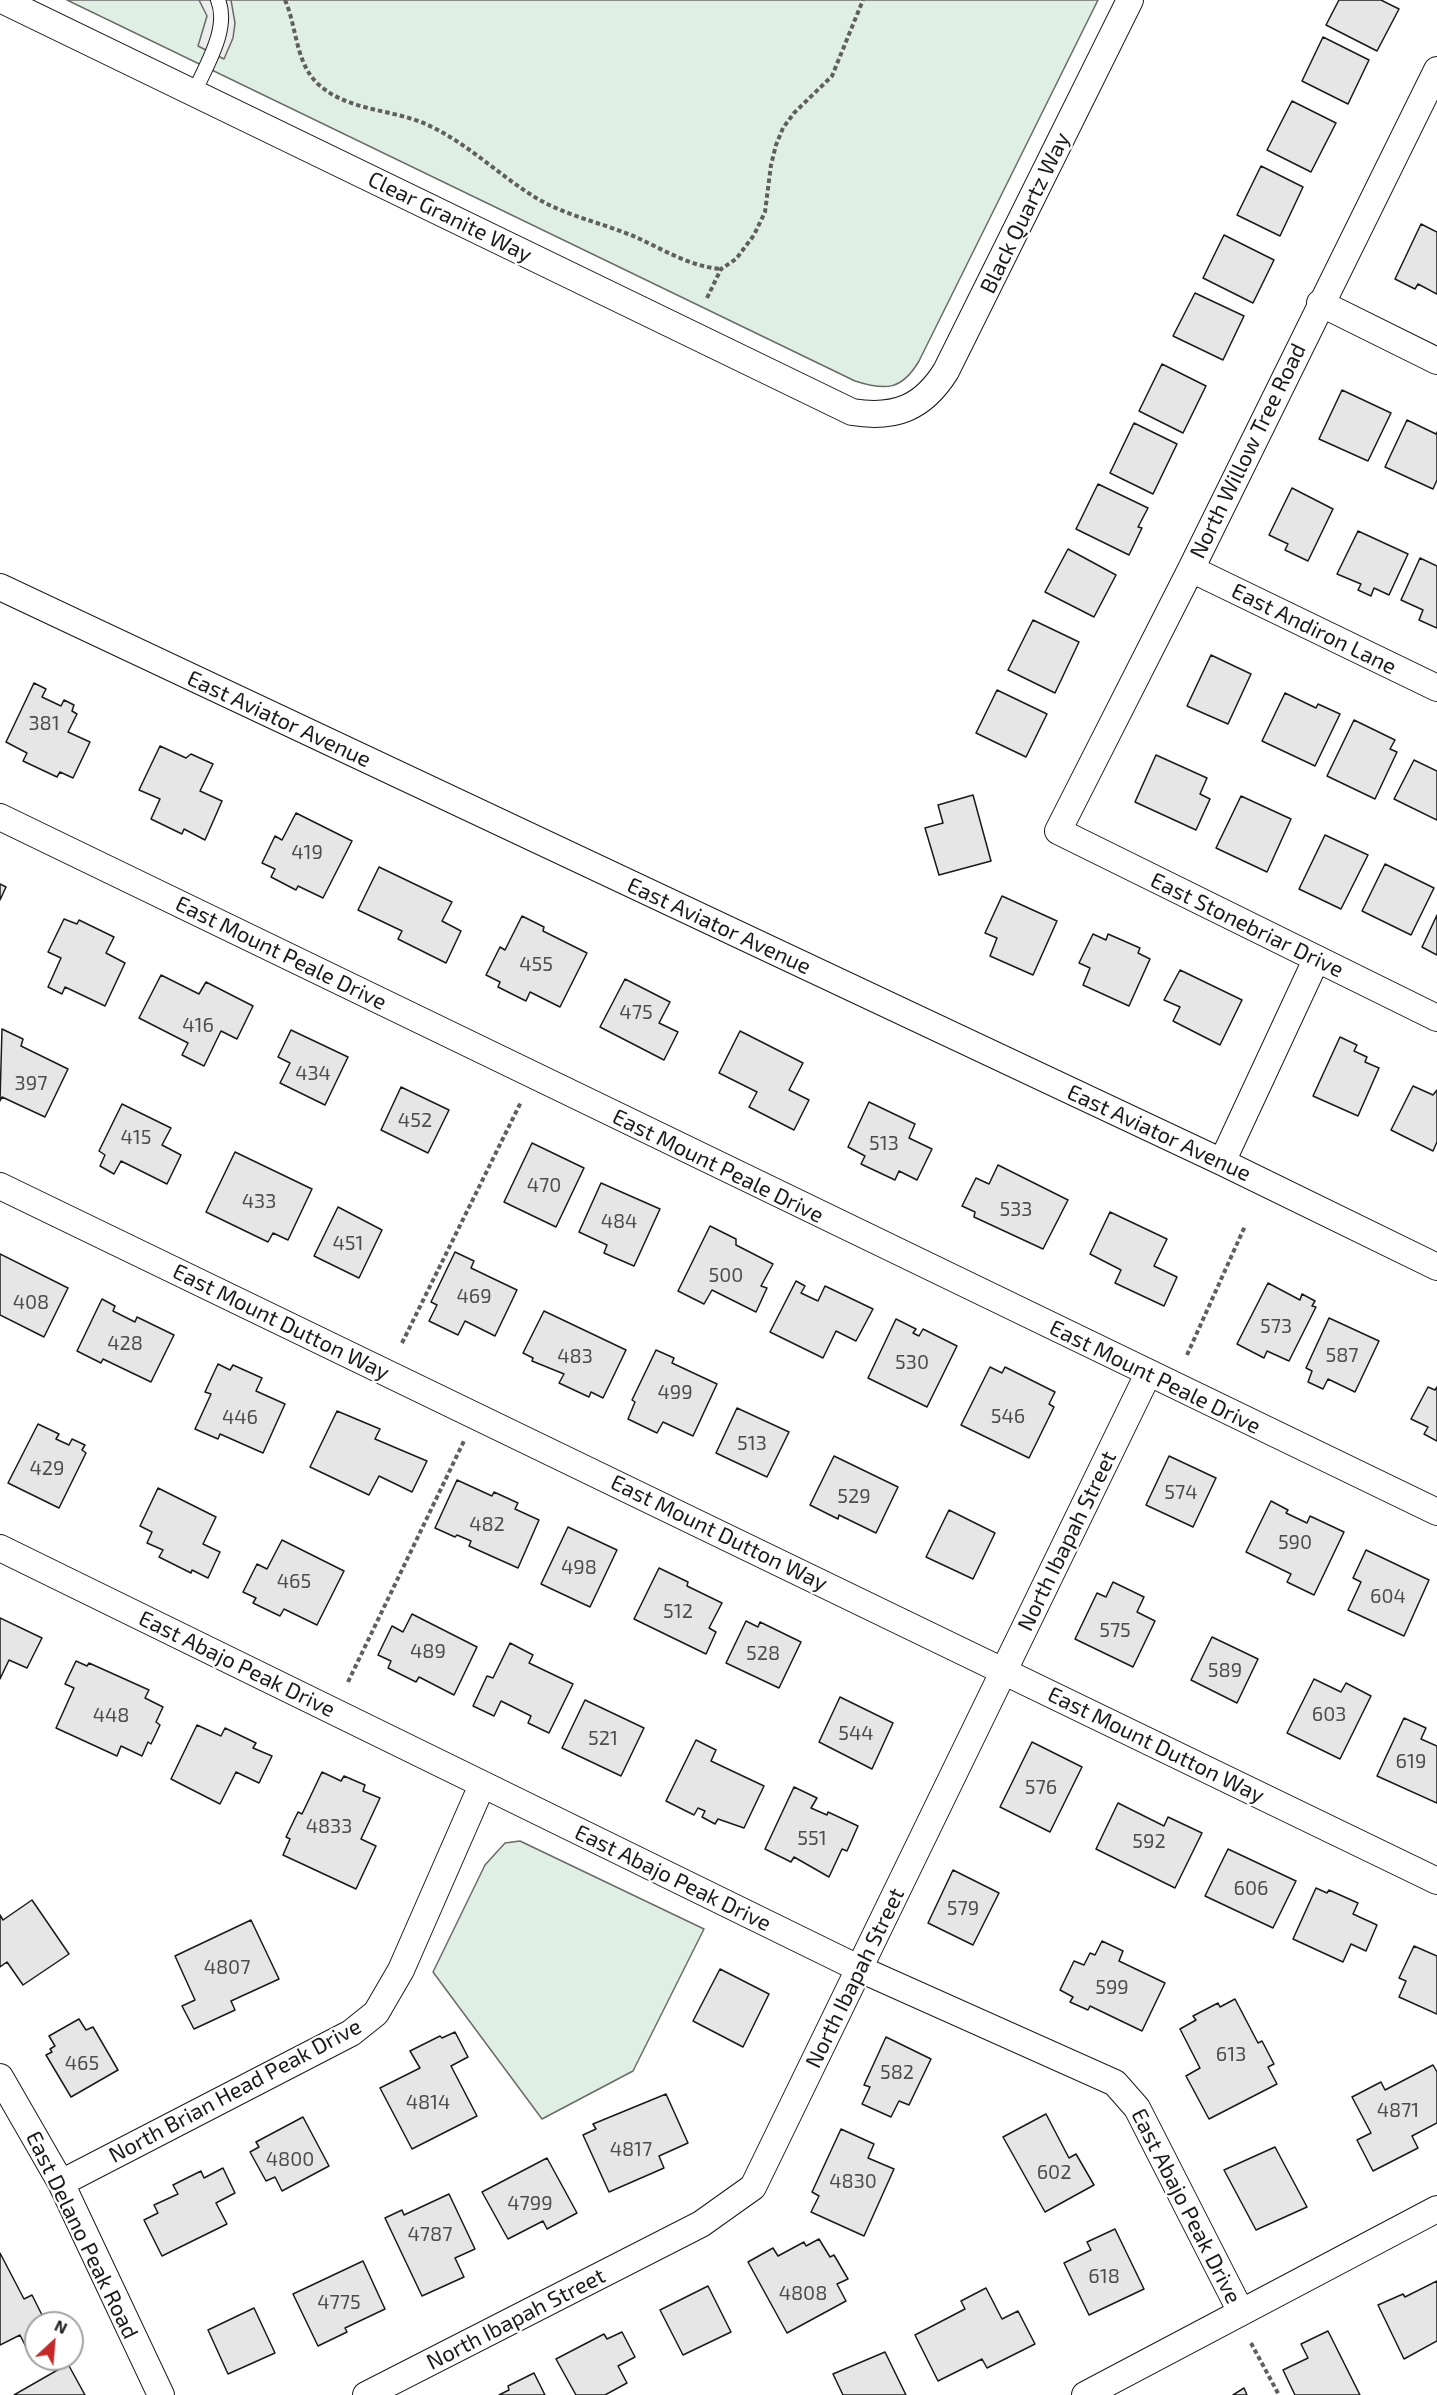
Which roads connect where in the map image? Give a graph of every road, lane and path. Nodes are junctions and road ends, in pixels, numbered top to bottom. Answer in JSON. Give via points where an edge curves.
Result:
{"nodes":[{"id":1,"x":2,"y":0,"type":"edge"},
{"id":2,"x":218,"y":0,"type":"edge"},
{"id":3,"x":285,"y":0,"type":"edge"},
{"id":4,"x":863,"y":0,"type":"edge"},
{"id":5,"x":1130,"y":0,"type":"edge"},
{"id":6,"x":1437,"y":70,"type":"edge"},
{"id":7,"x":194,"y":93,"type":"junction"},
{"id":8,"x":721,"y":269,"type":"junction"},
{"id":9,"x":707,"y":298,"type":"dead end"},
{"id":10,"x":1320,"y":303,"type":"junction"},
{"id":11,"x":1437,"y":361,"type":"edge"},
{"id":12,"x":902,"y":410,"type":"joint"},
{"id":13,"x":1191,"y":569,"type":"junction"},
{"id":14,"x":0,"y":587,"type":"edge"},
{"id":15,"x":1437,"y":688,"type":"edge"},
{"id":16,"x":0,"y":817,"type":"edge"},
{"id":17,"x":1058,"y":831,"type":"joint"},
{"id":18,"x":1316,"y":960,"type":"junction"},
{"id":19,"x":1437,"y":1018,"type":"edge"},
{"id":20,"x":521,"y":1102,"type":"dead end"},
{"id":21,"x":1222,"y":1162,"type":"junction"},
{"id":22,"x":0,"y":1186,"type":"edge"},
{"id":23,"x":1245,"y":1226,"type":"dead end"},
{"id":24,"x":1437,"y":1267,"type":"edge"},
{"id":25,"x":402,"y":1343,"type":"dead end"},
{"id":26,"x":1186,"y":1355,"type":"dead end"},
{"id":27,"x":1148,"y":1374,"type":"junction"},
{"id":28,"x":464,"y":1441,"type":"dead end"},
{"id":29,"x":1437,"y":1512,"type":"edge"},
{"id":30,"x":0,"y":1548,"type":"edge"},
{"id":31,"x":1003,"y":1671,"type":"junction"},
{"id":32,"x":348,"y":1682,"type":"dead end"},
{"id":33,"x":482,"y":1785,"type":"junction"},
{"id":34,"x":1437,"y":1881,"type":"edge"},
{"id":35,"x":860,"y":1969,"type":"junction"},
{"id":36,"x":0,"y":2077,"type":"edge"},
{"id":37,"x":61,"y":2183,"type":"junction"},
{"id":38,"x":1437,"y":2209,"type":"edge"},
{"id":39,"x":1241,"y":2312,"type":"junction"},
{"id":40,"x":1251,"y":2343,"type":"dead end"},
{"id":41,"x":161,"y":2395,"type":"edge"},
{"id":42,"x":366,"y":2395,"type":"edge"},
{"id":43,"x":1085,"y":2395,"type":"edge"},
{"id":44,"x":1279,"y":2395,"type":"edge"}],
"edges":[{"from":1,"to":7,"type":"street","name":"Clear Granite Way"},
{"from":2,"to":7,"type":"lane","via":[[220,29]]},
{"from":3,"to":8,"type":"path","via":[[303,63],[312,78],[335,96],[355,106],[406,116],[431,126],[463,144],[540,200],[692,262]]},
{"from":4,"to":8,"type":"path","via":[[832,76],[783,128],[771,165],[765,212],[754,235],[736,259]]},
{"from":5,"to":12,"type":"street","name":"Black Quartz Way","via":[[946,371],[928,395]]},
{"from":6,"to":10,"type":"street","name":"North Willow Tree Road"},
{"from":7,"to":12,"type":"street","name":"Clear Granite Way","via":[[852,412],[869,415]]},
{"from":8,"to":9,"type":"path"},
{"from":10,"to":11,"type":"street"},
{"from":10,"to":13,"type":"street","name":"North Willow Tree Road"},
{"from":13,"to":15,"type":"street","name":"East Andiron Lane"},
{"from":13,"to":17,"type":"street","name":"North Willow Tree Road"},
{"from":14,"to":21,"type":"street","name":"East Aviator Avenue"},
{"from":16,"to":27,"type":"street","name":"East Mount Peale Drive"},
{"from":17,"to":18,"type":"street","name":"East Stonebriar Drive"},
{"from":18,"to":19,"type":"street","name":"East Stonebriar Drive"},
{"from":18,"to":21,"type":"street"},
{"from":20,"to":25,"type":"path"},
{"from":21,"to":24,"type":"street","name":"East Aviator Avenue"},
{"from":22,"to":31,"type":"street","name":"East Mount Dutton Way"},
{"from":23,"to":26,"type":"path"},
{"from":27,"to":29,"type":"street","name":"East Mount Peale Drive"},
{"from":27,"to":31,"type":"street","name":"North Ibapah Street"},
{"from":28,"to":32,"type":"path"},
{"from":30,"to":33,"type":"street","name":"East Abajo Peak Drive"},
{"from":31,"to":34,"type":"street","name":"East Mount Dutton Way"},
{"from":31,"to":35,"type":"street","name":"North Ibapah Street"},
{"from":33,"to":35,"type":"street","name":"East Abajo Peak Drive"},
{"from":33,"to":37,"type":"street","name":"North Brian Head Peak Drive","via":[[401,1970],[376,2013],[351,2032]]},
{"from":35,"to":39,"type":"street","name":"East Abajo Peak Drive","via":[[1115,2083],[1137,2108]]},
{"from":35,"to":42,"type":"street","name":"North Ibapah Street","via":[[753,2187],[701,2224]]},
{"from":36,"to":37,"type":"street","name":"East Delano Peak Road"},
{"from":37,"to":41,"type":"street","name":"East Delano Peak Road"},
{"from":38,"to":39,"type":"street"},
{"from":39,"to":43,"type":"street"},
{"from":40,"to":44,"type":"path"}]}
